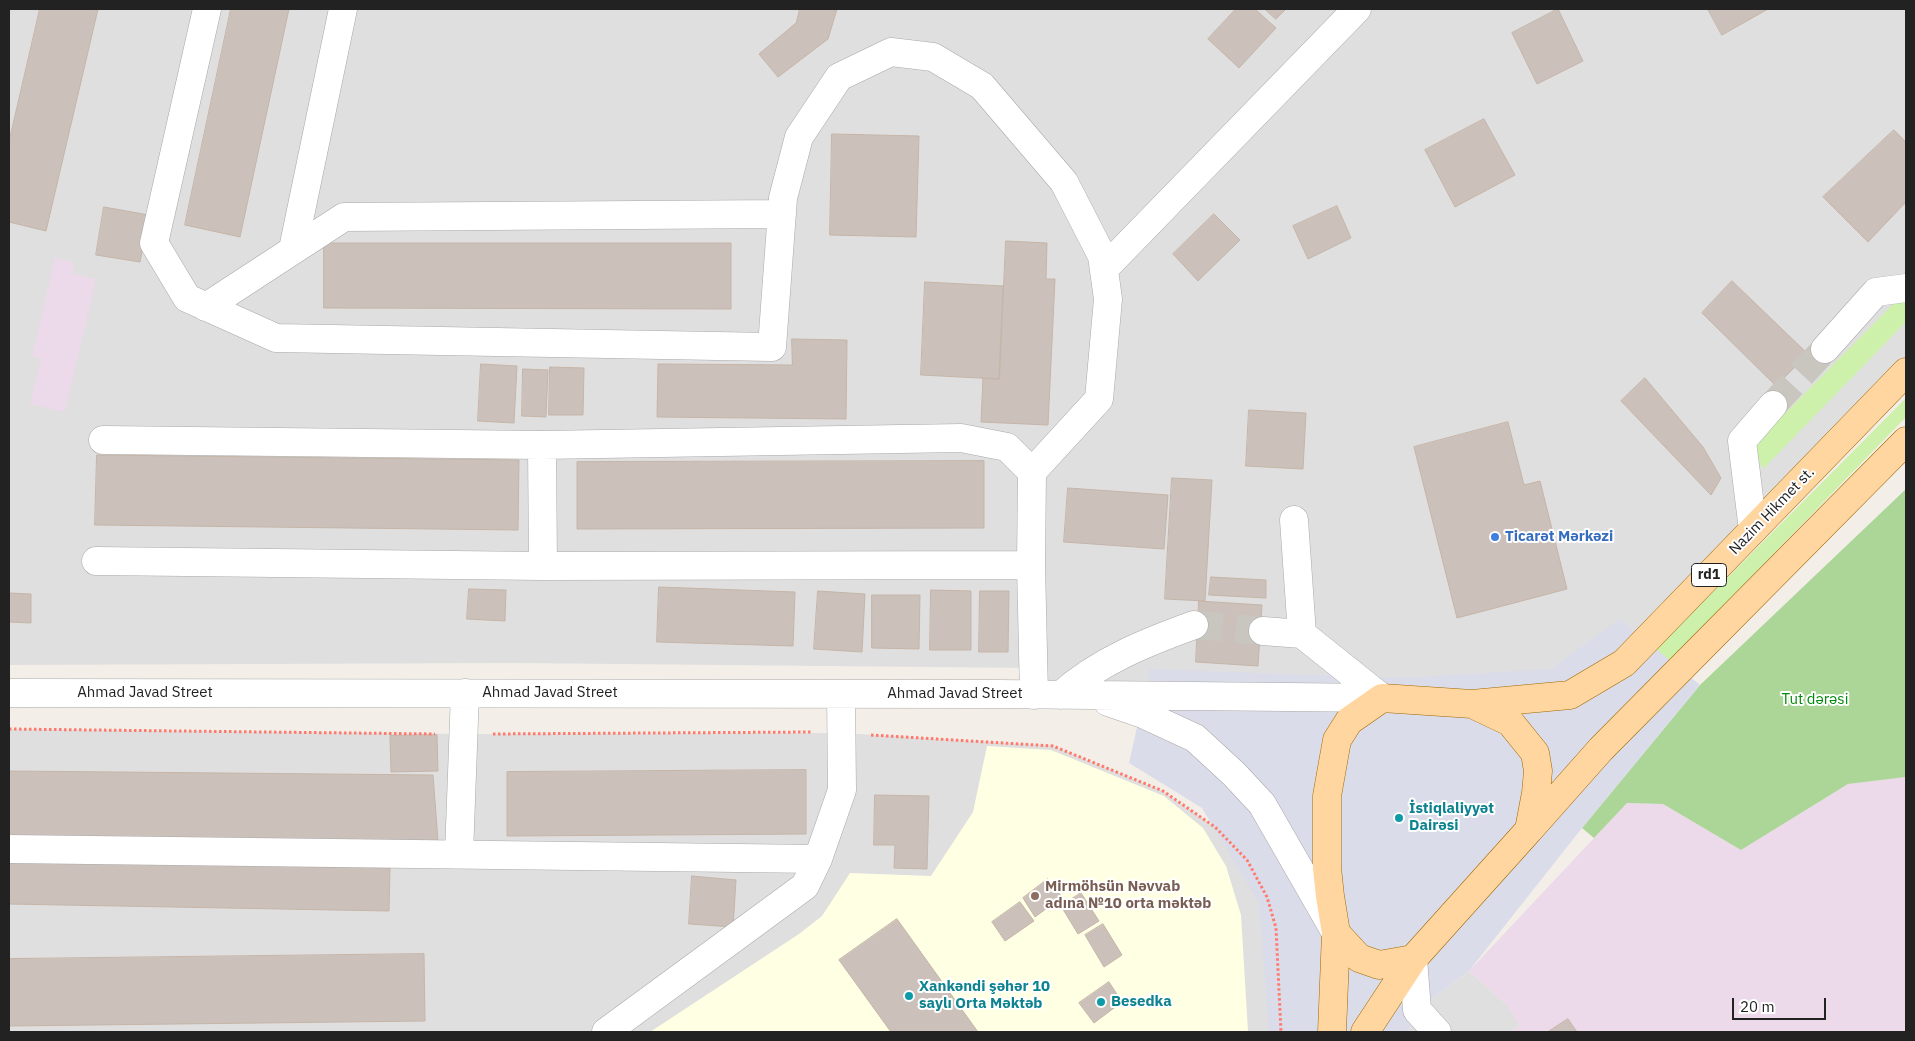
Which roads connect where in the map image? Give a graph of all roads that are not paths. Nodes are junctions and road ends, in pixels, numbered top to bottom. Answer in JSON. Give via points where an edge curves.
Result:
{"nodes":[{"id":1,"x":207,"y":9,"type":"edge"},
{"id":2,"x":343,"y":9,"type":"edge"},
{"id":3,"x":1357,"y":9,"type":"edge"},
{"id":4,"x":782,"y":214,"type":"junction"},
{"id":5,"x":293,"y":249,"type":"junction"},
{"id":6,"x":1104,"y":269,"type":"junction"},
{"id":7,"x":1906,"y":288,"type":"edge"},
{"id":8,"x":206,"y":307,"type":"junction"},
{"id":9,"x":1825,"y":349,"type":"tunnel mouth"},
{"id":10,"x":1906,"y":372,"type":"edge"},
{"id":11,"x":1773,"y":405,"type":"tunnel mouth"},
{"id":12,"x":103,"y":440,"type":"dead end"},
{"id":13,"x":1906,"y":441,"type":"edge"},
{"id":14,"x":542,"y":446,"type":"junction"},
{"id":15,"x":1032,"y":472,"type":"junction"},
{"id":16,"x":1294,"y":520,"type":"dead end"},
{"id":17,"x":1753,"y":530,"type":"junction"},
{"id":18,"x":96,"y":561,"type":"dead end"},
{"id":19,"x":1031,"y":565,"type":"junction"},
{"id":20,"x":543,"y":566,"type":"junction"},
{"id":21,"x":1194,"y":625,"type":"tunnel mouth"},
{"id":22,"x":1264,"y":631,"type":"tunnel mouth"},
{"id":23,"x":1302,"y":634,"type":"junction"},
{"id":24,"x":9,"y":693,"type":"edge"},
{"id":25,"x":465,"y":694,"type":"junction"},
{"id":26,"x":841,"y":694,"type":"junction"},
{"id":27,"x":1061,"y":694,"type":"junction"},
{"id":28,"x":1034,"y":695,"type":"junction"},
{"id":29,"x":1090,"y":695,"type":"junction"},
{"id":30,"x":1382,"y":698,"type":"junction"},
{"id":31,"x":1472,"y":704,"type":"junction"},
{"id":32,"x":1529,"y":830,"type":"junction"},
{"id":33,"x":9,"y":849,"type":"edge"},
{"id":34,"x":459,"y":854,"type":"junction"},
{"id":35,"x":818,"y":859,"type":"junction"},
{"id":36,"x":1336,"y":933,"type":"junction"},
{"id":37,"x":1413,"y":959,"type":"junction"},
{"id":38,"x":606,"y":1032,"type":"edge"},
{"id":39,"x":1332,"y":1032,"type":"edge"},
{"id":40,"x":1365,"y":1032,"type":"edge"},
{"id":41,"x":1437,"y":1032,"type":"edge"}],
"edges":[{"from":1,"to":8,"type":"street","via":[[154,243],[187,298]]},
{"from":2,"to":5,"type":"street"},
{"from":3,"to":6,"type":"street"},
{"from":4,"to":5,"type":"street","via":[[344,217]]},
{"from":4,"to":6,"type":"street","via":[[799,137],[839,76],[891,52],[933,57],[982,86],[1064,182],[1102,256]]},
{"from":4,"to":8,"type":"street","via":[[772,347],[276,338]]},
{"from":5,"to":8,"type":"street"},
{"from":6,"to":15,"type":"street","via":[[1108,299],[1098,399]]},
{"from":7,"to":9,"type":"street","via":[[1876,292]]},
{"from":10,"to":17,"type":"main road","name":"Nazim Hikmet st.","number":"rd1"},
{"from":11,"to":17,"type":"street","via":[[1742,441]]},
{"from":12,"to":14,"type":"street"},
{"from":13,"to":32,"type":"main road","via":[[1601,749]]},
{"from":14,"to":15,"type":"street","via":[[961,438],[1007,447]]},
{"from":14,"to":20,"type":"street"},
{"from":15,"to":19,"type":"street"},
{"from":16,"to":23,"type":"street"},
{"from":17,"to":31,"type":"main road","name":"Nazim Hikmet st.","number":"rd1","via":[[1624,662],[1570,695]]},
{"from":18,"to":20,"type":"street"},
{"from":19,"to":20,"type":"street"},
{"from":19,"to":28,"type":"street"},
{"from":21,"to":27,"type":"street","via":[[1147,642],[1080,678]]},
{"from":22,"to":23,"type":"street"},
{"from":23,"to":30,"type":"street"},
{"from":24,"to":25,"type":"street","name":"Ahmad Javad Street"},
{"from":25,"to":26,"type":"street","name":"Ahmad Javad Street"},
{"from":25,"to":34,"type":"street"},
{"from":26,"to":28,"type":"street","name":"Ahmad Javad Street"},
{"from":26,"to":35,"type":"street","via":[[842,790]]},
{"from":27,"to":28,"type":"street","name":"Ahmad Javad Street"},
{"from":27,"to":29,"type":"street","name":"Ahmad Javad Street"},
{"from":29,"to":30,"type":"street","name":"Ahmad Javad Street"},
{"from":29,"to":36,"type":"street","via":[[1143,714],[1195,738],[1234,774],[1262,804]]},
{"from":30,"to":31,"type":"main road"},
{"from":30,"to":36,"type":"main road","via":[[1349,721],[1337,740],[1332,762],[1327,796],[1327,868]]},
{"from":31,"to":32,"type":"main road","via":[[1510,722],[1535,754],[1538,771]]},
{"from":32,"to":37,"type":"main road"},
{"from":33,"to":34,"type":"street"},
{"from":34,"to":35,"type":"street"},
{"from":35,"to":38,"type":"street","via":[[805,886]]},
{"from":36,"to":37,"type":"main road","via":[[1359,958],[1379,964]]},
{"from":36,"to":39,"type":"main road"},
{"from":37,"to":40,"type":"main road"},
{"from":37,"to":41,"type":"street","via":[[1417,1010]]}]}
